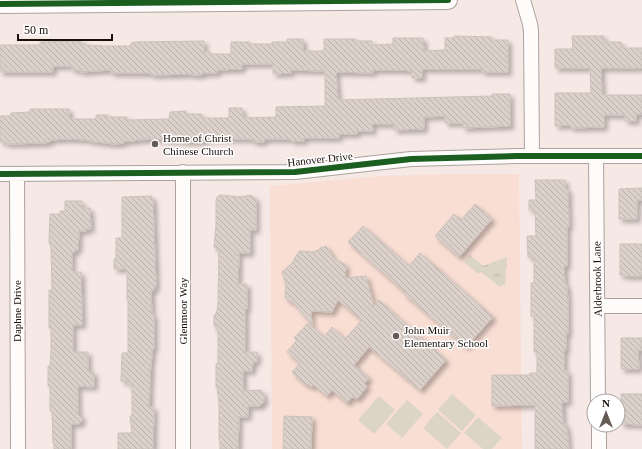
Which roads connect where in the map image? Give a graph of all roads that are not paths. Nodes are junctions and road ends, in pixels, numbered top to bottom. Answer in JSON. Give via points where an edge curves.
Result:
{"nodes":[{"id":1,"x":448,"y":0,"type":"edge"},
{"id":2,"x":523,"y":0,"type":"edge"},
{"id":3,"x":0,"y":4,"type":"edge"},
{"id":4,"x":532,"y":156,"type":"junction"},
{"id":5,"x":596,"y":156,"type":"junction"},
{"id":6,"x":642,"y":156,"type":"edge"},
{"id":7,"x":183,"y":172,"type":"junction"},
{"id":8,"x":0,"y":174,"type":"edge"},
{"id":9,"x":17,"y":174,"type":"junction"},
{"id":10,"x":598,"y":306,"type":"junction"},
{"id":11,"x":642,"y":306,"type":"edge"},
{"id":12,"x":598,"y":393,"type":"edge"},
{"id":13,"x":598,"y":433,"type":"edge"},
{"id":14,"x":18,"y":449,"type":"edge"},
{"id":15,"x":183,"y":449,"type":"edge"},
{"id":16,"x":599,"y":449,"type":"edge"}],
"edges":[{"from":1,"to":3,"type":"street"},
{"from":2,"to":4,"type":"street","via":[[531,31]]},
{"from":4,"to":5,"type":"street","name":"Hanover Drive"},
{"from":4,"to":7,"type":"street","name":"Hanover Drive","via":[[411,160],[296,172]]},
{"from":5,"to":6,"type":"street","name":"Hanover Drive"},
{"from":5,"to":10,"type":"street","name":"Alderbrook Lane"},
{"from":7,"to":9,"type":"street","name":"Hanover Drive"},
{"from":7,"to":15,"type":"street","name":"Glenmoor Way"},
{"from":8,"to":9,"type":"street","name":"Hanover Drive"},
{"from":9,"to":14,"type":"street","name":"Daphne Drive"},
{"from":10,"to":11,"type":"street"},
{"from":10,"to":12,"type":"street","name":"Alderbrook Lane"},
{"from":13,"to":16,"type":"street"}]}
